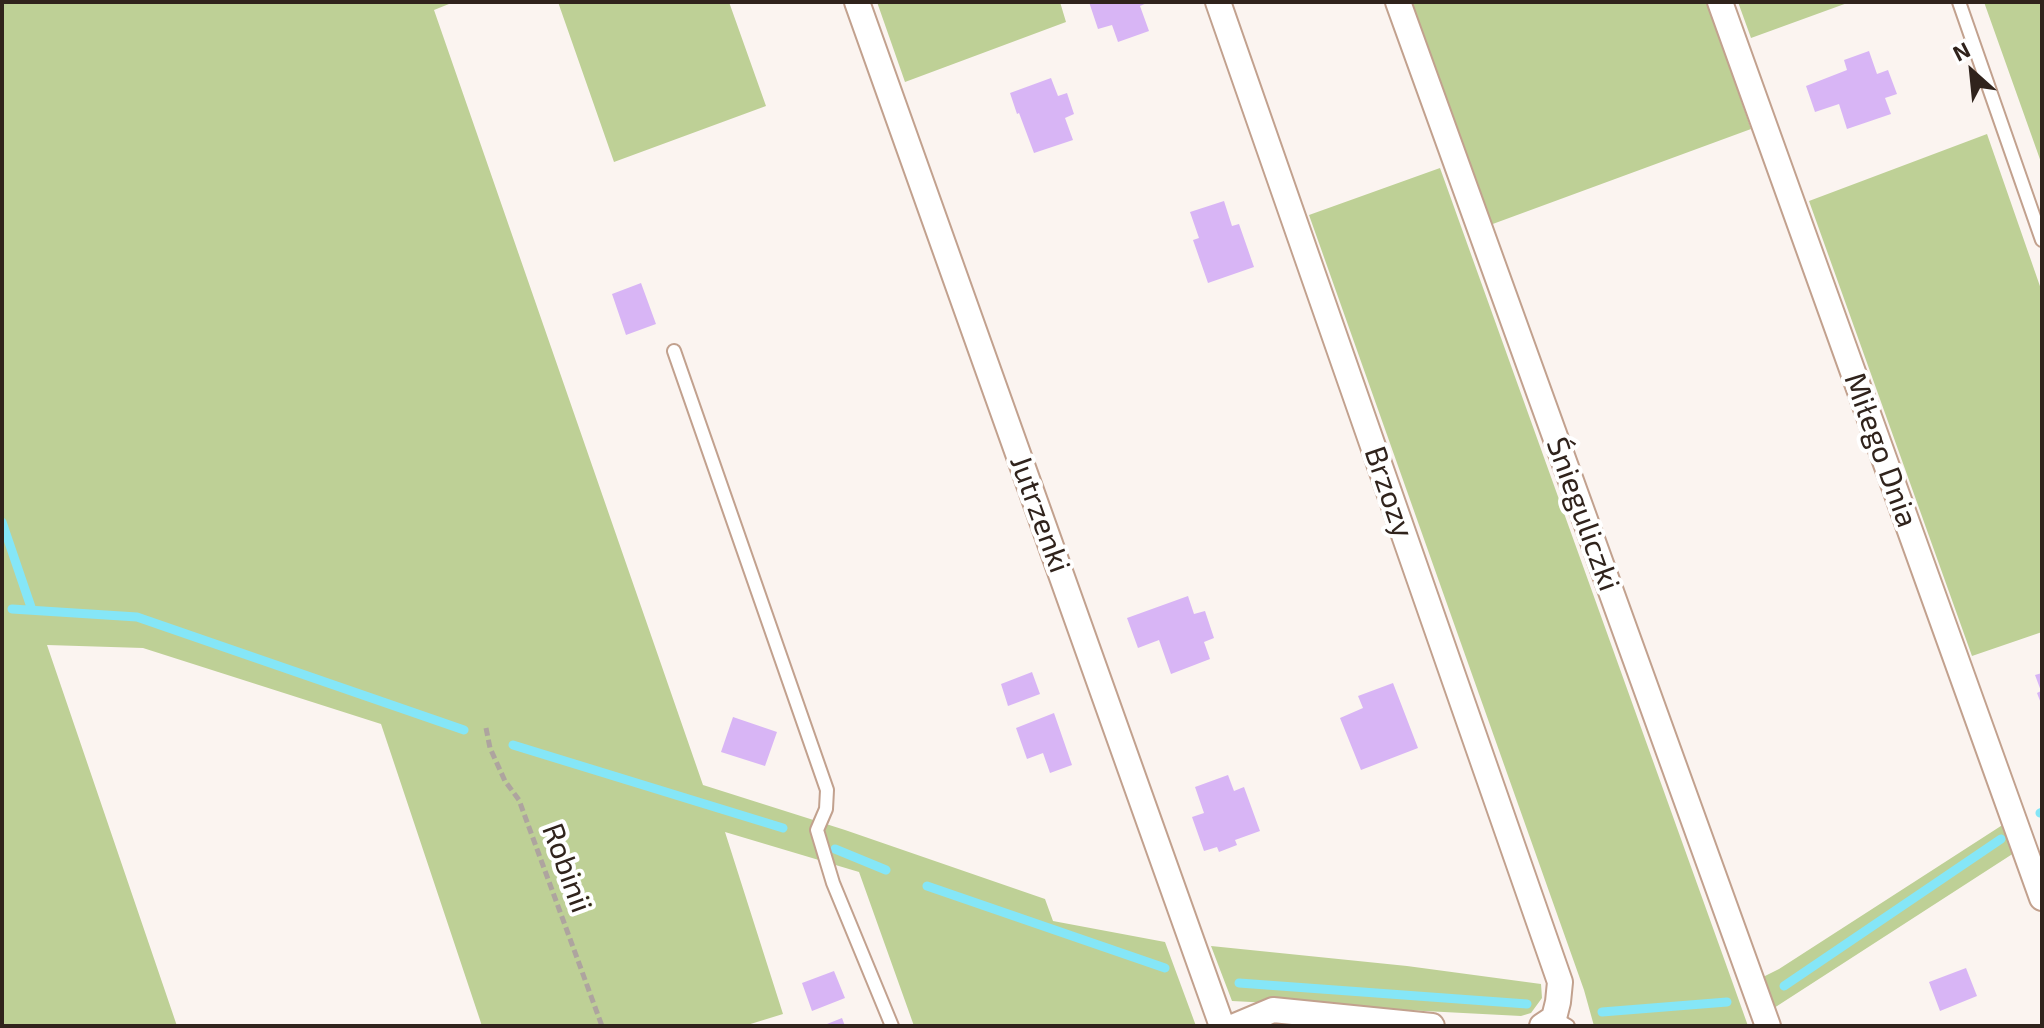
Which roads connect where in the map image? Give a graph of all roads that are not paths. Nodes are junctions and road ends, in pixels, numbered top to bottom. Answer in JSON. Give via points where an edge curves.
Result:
{"nodes":[{"id":1,"x":857,"y":2,"type":"edge"},
{"id":2,"x":1218,"y":2,"type":"edge"},
{"id":3,"x":1398,"y":2,"type":"edge"},
{"id":4,"x":1720,"y":2,"type":"edge"},
{"id":5,"x":1959,"y":2,"type":"edge"},
{"id":6,"x":2042,"y":240,"type":"edge"},
{"id":7,"x":674,"y":351,"type":"dead end"},
{"id":8,"x":2042,"y":898,"type":"edge"},
{"id":9,"x":1555,"y":1023,"type":"edge"},
{"id":10,"x":892,"y":1026,"type":"edge"},
{"id":11,"x":1222,"y":1026,"type":"edge"},
{"id":12,"x":1235,"y":1026,"type":"edge"},
{"id":13,"x":1432,"y":1026,"type":"edge"},
{"id":14,"x":1768,"y":1026,"type":"edge"}],
"edges":[{"from":1,"to":11,"type":"street","name":"Jutrzenki"},
{"from":2,"to":9,"type":"street","name":"Brzozy","via":[[1560,982]]},
{"from":3,"to":14,"type":"street","name":"Śnieguliczki"},
{"from":4,"to":8,"type":"street","name":"Miłego Dnia"},
{"from":5,"to":6,"type":"lane"},
{"from":7,"to":10,"type":"lane","via":[[827,790],[817,830],[833,883]]},
{"from":12,"to":13,"type":"street","via":[[1273,1010]]}]}
